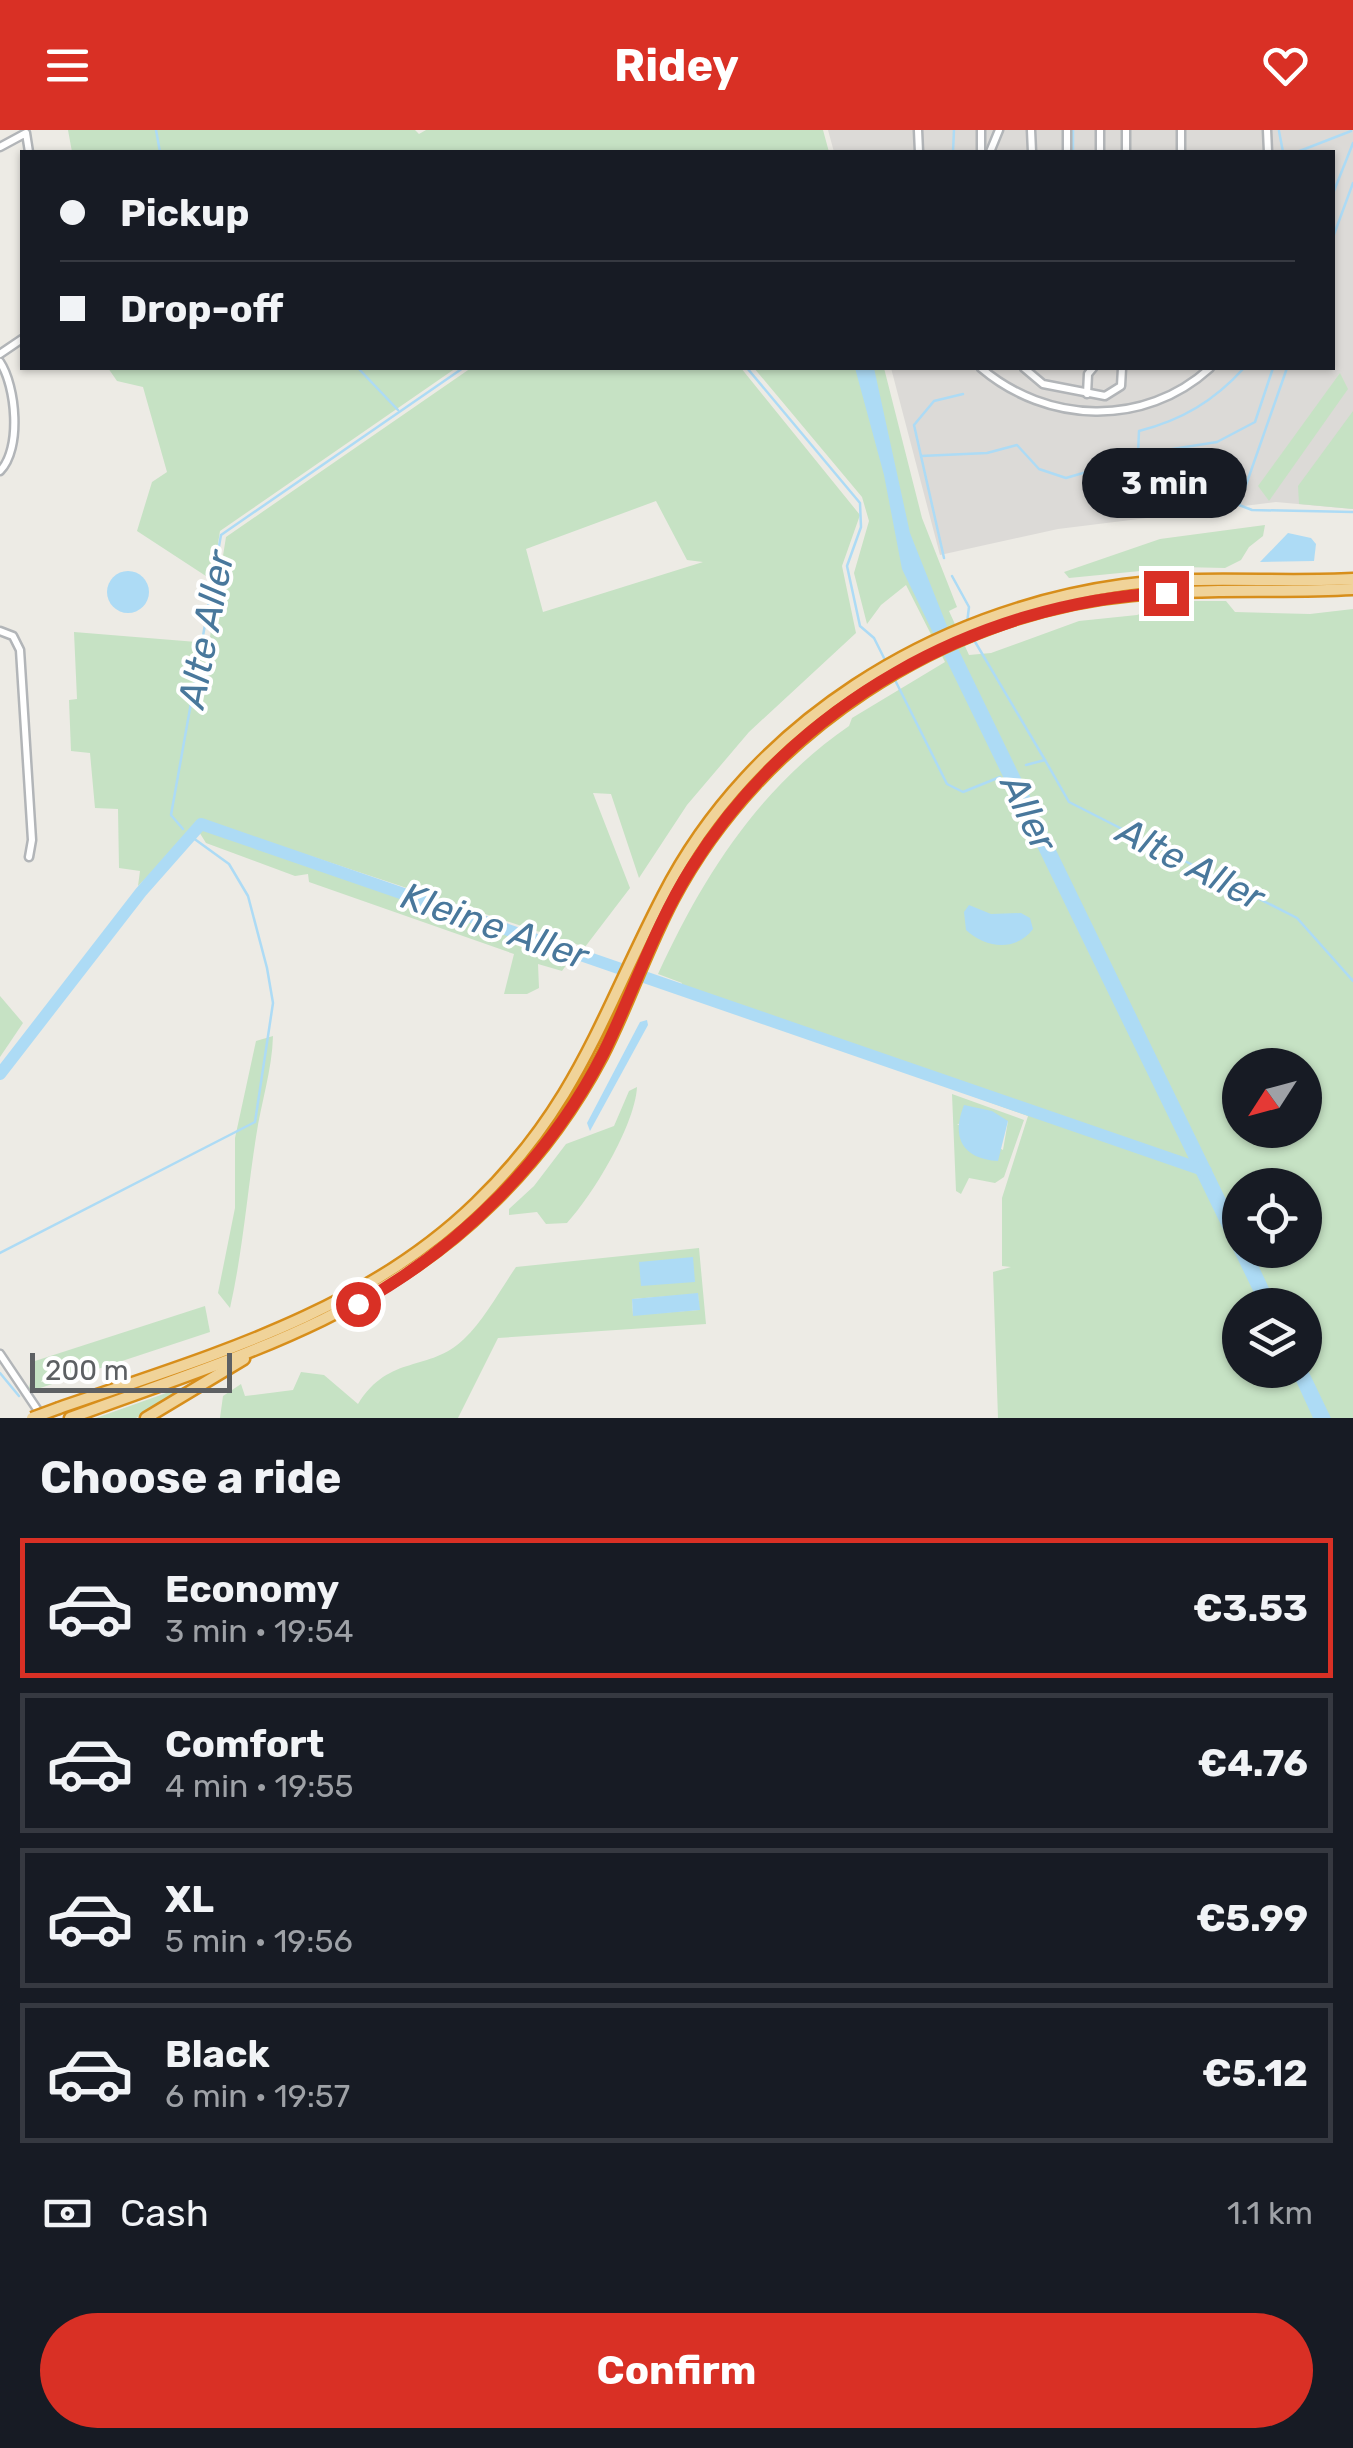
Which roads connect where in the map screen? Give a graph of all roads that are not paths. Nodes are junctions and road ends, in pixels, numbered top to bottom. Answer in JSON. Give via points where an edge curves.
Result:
{"nodes":[{"id":1,"x":0,"y":147,"type":"edge"},
{"id":2,"x":30,"y":150,"type":"edge"},
{"id":3,"x":0,"y":362,"type":"edge"},
{"id":4,"x":984,"y":370,"type":"edge"},
{"id":5,"x":1026,"y":370,"type":"edge"},
{"id":6,"x":1091,"y":370,"type":"edge"},
{"id":7,"x":1122,"y":370,"type":"edge"},
{"id":8,"x":1207,"y":370,"type":"edge"},
{"id":9,"x":1086,"y":394,"type":"junction"},
{"id":10,"x":0,"y":471,"type":"edge"},
{"id":11,"x":1353,"y":580,"type":"edge"},
{"id":12,"x":1353,"y":590,"type":"edge"},
{"id":13,"x":983,"y":626,"type":"junction"},
{"id":14,"x":0,"y":630,"type":"edge"},
{"id":15,"x":29,"y":857,"type":"dead end"},
{"id":16,"x":620,"y":1006,"type":"junction"},
{"id":17,"x":268,"y":1346,"type":"junction"},
{"id":18,"x":0,"y":1354,"type":"edge"},
{"id":19,"x":32,"y":1418,"type":"edge"},
{"id":20,"x":43,"y":1418,"type":"edge"},
{"id":21,"x":70,"y":1418,"type":"edge"},
{"id":22,"x":146,"y":1418,"type":"edge"}],
"edges":[{"from":1,"to":2,"type":"street","via":[[26,133]]},
{"from":3,"to":10,"type":"street","via":[[10,379],[13,438]]},
{"from":4,"to":8,"type":"street","via":[[1043,404],[1096,412],[1158,400]]},
{"from":5,"to":9,"type":"street","via":[[1043,384]]},
{"from":6,"to":9,"type":"street"},
{"from":7,"to":9,"type":"street","via":[[1118,391]]},
{"from":11,"to":13,"type":"highway","via":[[1127,584],[1028,604]]},
{"from":12,"to":13,"type":"highway","via":[[1130,595]]},
{"from":13,"to":16,"type":"highway","via":[[829,710],[761,778],[672,901]]},
{"from":14,"to":15,"type":"street","via":[[20,650]]},
{"from":16,"to":17,"type":"highway","via":[[572,1106],[486,1209],[379,1292]]},
{"from":16,"to":19,"type":"highway","bridge":true,"via":[[535,1138],[477,1202],[406,1262],[293,1323]]},
{"from":17,"to":21,"type":"highway"},
{"from":17,"to":22,"type":"highway"},
{"from":18,"to":20,"type":"street"}]}
